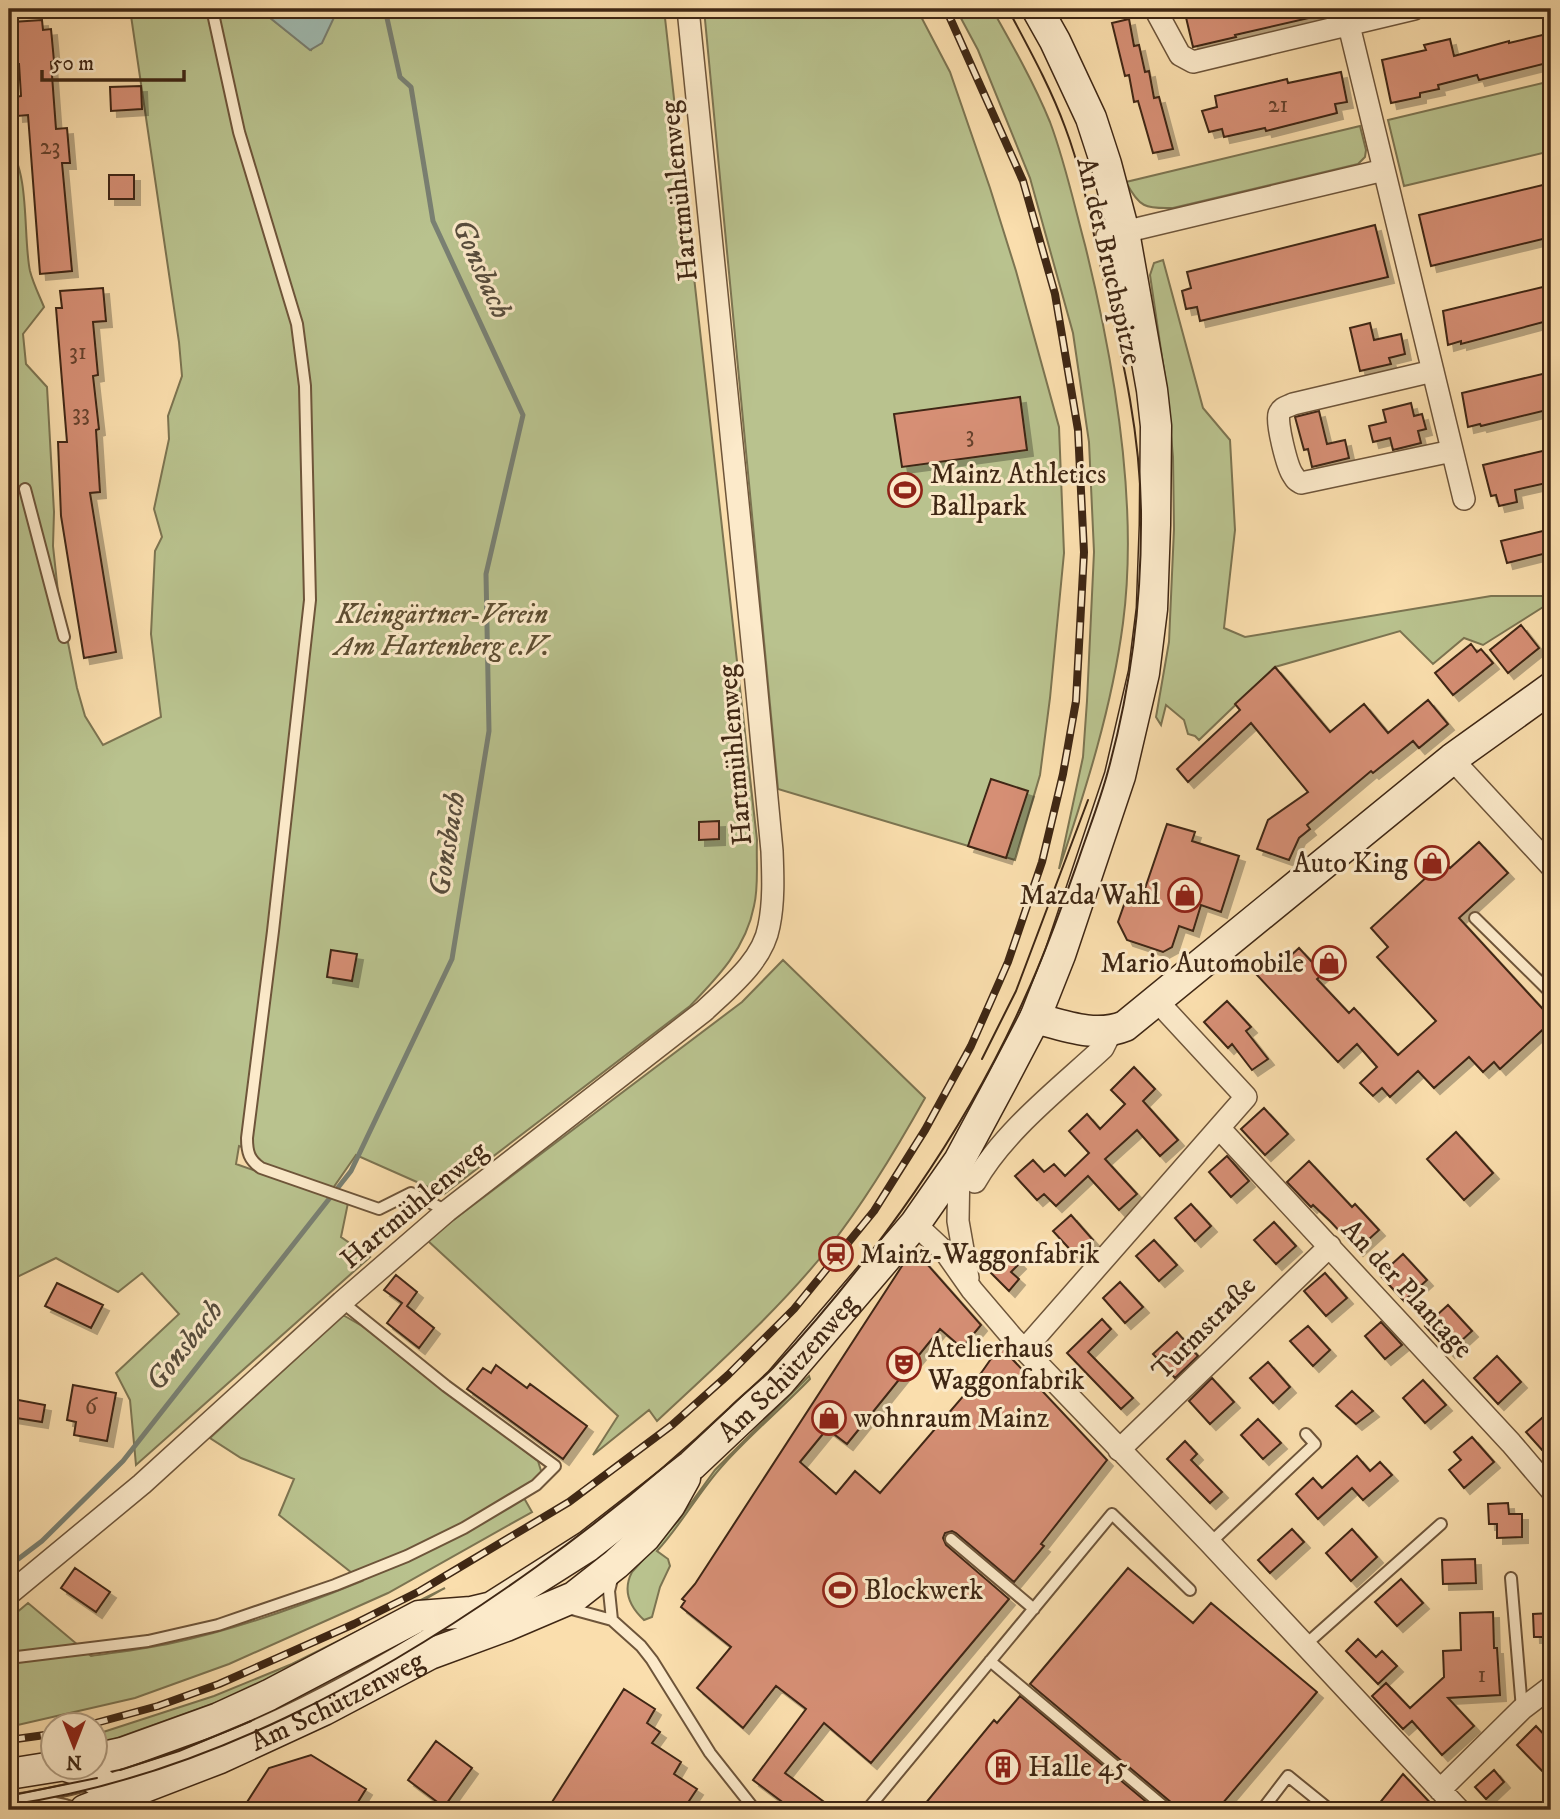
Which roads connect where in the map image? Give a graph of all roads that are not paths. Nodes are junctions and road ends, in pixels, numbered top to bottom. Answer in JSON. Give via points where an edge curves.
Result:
{"nodes":[{"id":1,"x":212,"y":9,"type":"edge"},
{"id":2,"x":688,"y":9,"type":"edge"},
{"id":3,"x":1021,"y":9,"type":"edge"},
{"id":4,"x":1037,"y":9,"type":"edge"},
{"id":5,"x":1155,"y":9,"type":"edge"},
{"id":6,"x":1414,"y":9,"type":"edge"},
{"id":7,"x":1347,"y":17,"type":"edge"},
{"id":8,"x":1384,"y":170,"type":"junction"},
{"id":9,"x":1115,"y":234,"type":"junction"},
{"id":10,"x":1433,"y":371,"type":"junction"},
{"id":11,"x":1452,"y":451,"type":"junction"},
{"id":12,"x":25,"y":489,"type":"dead end"},
{"id":13,"x":1464,"y":499,"type":"dead end"},
{"id":14,"x":64,"y":637,"type":"dead end"},
{"id":15,"x":1551,"y":688,"type":"edge"},
{"id":16,"x":1452,"y":759,"type":"junction"},
{"id":17,"x":1551,"y":866,"type":"edge"},
{"id":18,"x":1475,"y":918,"type":"dead end"},
{"id":19,"x":1551,"y":974,"type":"edge"},
{"id":20,"x":1542,"y":984,"type":"junction"},
{"id":21,"x":1551,"y":993,"type":"edge"},
{"id":22,"x":1157,"y":1001,"type":"junction"},
{"id":23,"x":1035,"y":1018,"type":"junction"},
{"id":24,"x":1111,"y":1032,"type":"junction"},
{"id":25,"x":1220,"y":1129,"type":"junction"},
{"id":26,"x":967,"y":1171,"type":"junction"},
{"id":27,"x":447,"y":1211,"type":"junction"},
{"id":28,"x":915,"y":1224,"type":"junction"},
{"id":29,"x":1330,"y":1246,"type":"junction"},
{"id":30,"x":972,"y":1290,"type":"junction"},
{"id":31,"x":342,"y":1302,"type":"junction"},
{"id":32,"x":1025,"y":1349,"type":"junction"},
{"id":33,"x":1307,"y":1434,"type":"dead end"},
{"id":34,"x":1119,"y":1450,"type":"junction"},
{"id":35,"x":692,"y":1465,"type":"junction"},
{"id":36,"x":1551,"y":1490,"type":"edge"},
{"id":37,"x":1441,"y":1524,"type":"dead end"},
{"id":38,"x":951,"y":1539,"type":"dead end"},
{"id":39,"x":1210,"y":1544,"type":"junction"},
{"id":40,"x":589,"y":1546,"type":"junction"},
{"id":41,"x":617,"y":1564,"type":"junction"},
{"id":42,"x":1511,"y":1578,"type":"dead end"},
{"id":43,"x":1190,"y":1590,"type":"dead end"},
{"id":44,"x":9,"y":1594,"type":"edge"},
{"id":45,"x":557,"y":1605,"type":"junction"},
{"id":46,"x":492,"y":1607,"type":"junction"},
{"id":47,"x":1034,"y":1609,"type":"junction"},
{"id":48,"x":612,"y":1620,"type":"junction"},
{"id":49,"x":1304,"y":1646,"type":"junction"},
{"id":50,"x":9,"y":1658,"type":"edge"},
{"id":51,"x":990,"y":1661,"type":"junction"},
{"id":52,"x":1551,"y":1687,"type":"edge"},
{"id":53,"x":1522,"y":1709,"type":"junction"},
{"id":54,"x":38,"y":1776,"type":"edge"},
{"id":55,"x":17,"y":1786,"type":"edge"},
{"id":56,"x":1440,"y":1790,"type":"junction"},
{"id":57,"x":104,"y":1791,"type":"edge"},
{"id":58,"x":9,"y":1801,"type":"edge"},
{"id":59,"x":755,"y":1810,"type":"edge"},
{"id":60,"x":867,"y":1810,"type":"edge"},
{"id":61,"x":1168,"y":1810,"type":"edge"},
{"id":62,"x":1262,"y":1810,"type":"edge"},
{"id":63,"x":1331,"y":1810,"type":"edge"},
{"id":64,"x":1459,"y":1810,"type":"edge"}],
"edges":[{"from":1,"to":27,"type":"lane","via":[[239,132],[297,324],[305,386],[310,600],[247,1151],[261,1168],[379,1209],[411,1193]]},
{"from":2,"to":27,"type":"street","name":"Hartmühlenweg","via":[[772,851],[769,929],[759,952],[704,1011]]},
{"from":3,"to":9,"type":"main road","name":"An der Bruchspitze","via":[[1077,129]]},
{"from":4,"to":9,"type":"main road","name":"An der Bruchspitze","via":[[1091,118],[1106,164]]},
{"from":5,"to":7,"type":"street","via":[[1180,55],[1193,62]]},
{"from":6,"to":7,"type":"street"},
{"from":7,"to":8,"type":"street"},
{"from":8,"to":9,"type":"street"},
{"from":8,"to":10,"type":"street"},
{"from":9,"to":23,"type":"main road","name":"An der Bruchspitze","via":[[1155,525],[1152,609],[1144,673],[1121,776]]},
{"from":10,"to":11,"type":"street"},
{"from":10,"to":11,"type":"street","via":[[1283,408],[1278,415],[1281,435],[1290,470],[1301,483]]},
{"from":11,"to":13,"type":"street"},
{"from":12,"to":14,"type":"lane"},
{"from":15,"to":16,"type":"main road"},
{"from":16,"to":17,"type":"street"},
{"from":16,"to":22,"type":"main road"},
{"from":18,"to":20,"type":"lane"},
{"from":19,"to":20,"type":"lane"},
{"from":20,"to":21,"type":"lane"},
{"from":22,"to":24,"type":"main road"},
{"from":22,"to":25,"type":"street","via":[[1246,1097]]},
{"from":23,"to":24,"type":"main road"},
{"from":23,"to":26,"type":"main road","name":"Am Schützenweg"},
{"from":24,"to":26,"type":"street","via":[[1103,1048],[986,1163]]},
{"from":25,"to":29,"type":"street","name":"An der Plantage"},
{"from":25,"to":32,"type":"street"},
{"from":26,"to":28,"type":"main road","name":"Am Schützenweg"},
{"from":26,"to":30,"type":"street","via":[[957,1193],[958,1221]]},
{"from":27,"to":31,"type":"street","name":"Hartmühlenweg"},
{"from":28,"to":30,"type":"street","via":[[946,1252]]},
{"from":28,"to":35,"type":"main road","name":"Am Schützenweg","via":[[780,1382]]},
{"from":29,"to":34,"type":"street","name":"Turmstraße"},
{"from":29,"to":36,"type":"street","name":"An der Plantage"},
{"from":30,"to":32,"type":"street"},
{"from":31,"to":44,"type":"street","name":"Hartmühlenweg","via":[[142,1484]]},
{"from":31,"to":50,"type":"lane","name":"Hartmühlenweg","via":[[555,1466],[536,1485],[464,1528],[335,1585],[218,1625],[148,1641]]},
{"from":32,"to":34,"type":"street"},
{"from":33,"to":39,"type":"lane","via":[[1315,1444]]},
{"from":34,"to":39,"type":"street"},
{"from":35,"to":40,"type":"main road","name":"Am Schützenweg"},
{"from":35,"to":41,"type":"main road","name":"Am Schützenweg","via":[[658,1522]]},
{"from":37,"to":49,"type":"lane"},
{"from":38,"to":47,"type":"lane"},
{"from":39,"to":49,"type":"street"},
{"from":40,"to":45,"type":"street","name":"Am Schützenweg","via":[[558,1579]]},
{"from":40,"to":46,"type":"main road","name":"Am Schützenweg"},
{"from":41,"to":45,"type":"main road","name":"Am Schützenweg"},
{"from":41,"to":48,"type":"lane","via":[[609,1591]]},
{"from":42,"to":53,"type":"lane"},
{"from":43,"to":47,"type":"lane","via":[[1112,1514]]},
{"from":45,"to":46,"type":"street","name":"Am Schützenweg"},
{"from":45,"to":48,"type":"lane"},
{"from":45,"to":57,"type":"main road","name":"Am Schützenweg","via":[[430,1654],[220,1758]]},
{"from":46,"to":57,"type":"main road","name":"Am Schützenweg","via":[[419,1616],[208,1722]]},
{"from":47,"to":51,"type":"lane"},
{"from":48,"to":59,"type":"lane","via":[[652,1660],[710,1753]]},
{"from":49,"to":56,"type":"street"},
{"from":51,"to":60,"type":"lane"},
{"from":51,"to":61,"type":"lane"},
{"from":52,"to":53,"type":"street"},
{"from":53,"to":56,"type":"street"},
{"from":54,"to":55,"type":"main road"},
{"from":55,"to":57,"type":"lane"},
{"from":55,"to":57,"type":"lane","via":[[65,1805]]},
{"from":55,"to":58,"type":"lane"},
{"from":56,"to":64,"type":"street"},
{"from":62,"to":63,"type":"lane","via":[[1289,1776]]}]}
